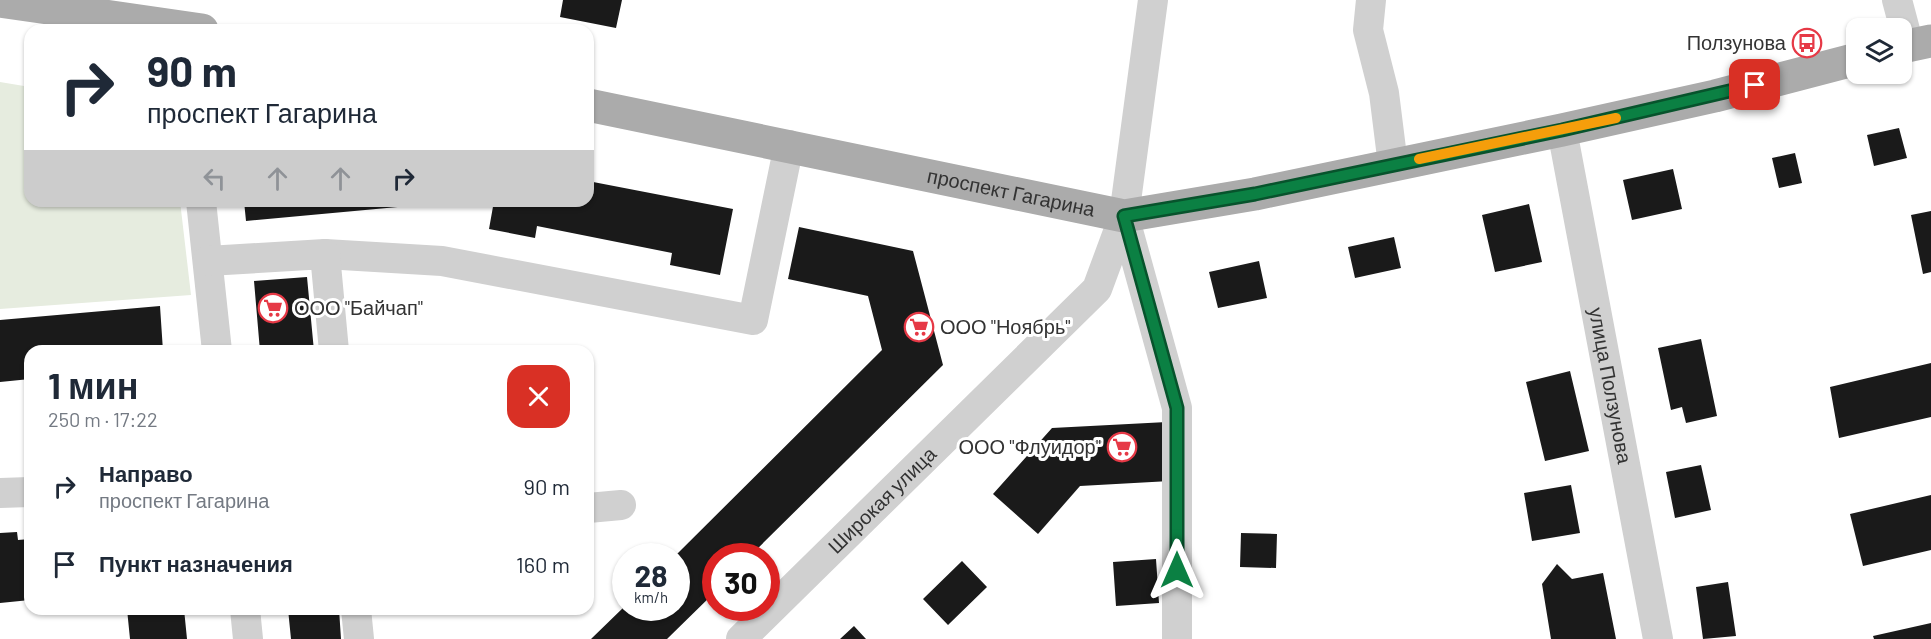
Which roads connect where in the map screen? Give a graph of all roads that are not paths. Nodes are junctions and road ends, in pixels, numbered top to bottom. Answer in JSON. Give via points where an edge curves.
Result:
{"nodes":[{"id":1,"x":1153,"y":0,"type":"edge"},
{"id":2,"x":1371,"y":0,"type":"edge"},
{"id":3,"x":1898,"y":0,"type":"edge"},
{"id":4,"x":0,"y":1,"type":"edge"},
{"id":5,"x":155,"y":24,"type":"edge"},
{"id":6,"x":1914,"y":44,"type":"edge"},
{"id":7,"x":1846,"y":62,"type":"edge"},
{"id":8,"x":594,"y":106,"type":"edge"},
{"id":9,"x":1562,"y":130,"type":"junction"},
{"id":10,"x":789,"y":145,"type":"junction"},
{"id":11,"x":1393,"y":165,"type":"junction"},
{"id":12,"x":202,"y":207,"type":"edge"},
{"id":13,"x":1124,"y":216,"type":"junction"},
{"id":14,"x":325,"y":254,"type":"junction"},
{"id":15,"x":207,"y":261,"type":"junction"},
{"id":16,"x":216,"y":345,"type":"edge"},
{"id":17,"x":333,"y":345,"type":"edge"},
{"id":18,"x":24,"y":492,"type":"edge"},
{"id":19,"x":0,"y":493,"type":"edge"},
{"id":20,"x":621,"y":505,"type":"dead end"},
{"id":21,"x":594,"y":507,"type":"edge"},
{"id":22,"x":246,"y":615,"type":"edge"},
{"id":23,"x":357,"y":615,"type":"edge"},
{"id":24,"x":249,"y":639,"type":"edge"},
{"id":25,"x":359,"y":639,"type":"edge"},
{"id":26,"x":741,"y":639,"type":"edge"},
{"id":27,"x":1177,"y":639,"type":"edge"},
{"id":28,"x":1658,"y":639,"type":"edge"}],
"edges":[{"from":1,"to":13,"type":"street"},
{"from":2,"to":11,"type":"street","via":[[1368,30],[1383,93]]},
{"from":3,"to":6,"type":"street"},
{"from":4,"to":5,"type":"main road"},
{"from":7,"to":9,"type":"main road","name":"проспект Гагарина"},
{"from":8,"to":10,"type":"main road","name":"проспект Гагарина"},
{"from":9,"to":11,"type":"main road","name":"проспект Гагарина"},
{"from":9,"to":28,"type":"street","name":"улица Ползунова"},
{"from":10,"to":13,"type":"main road","name":"проспект Гагарина"},
{"from":10,"to":14,"type":"street","via":[[753,320],[441,261]]},
{"from":11,"to":13,"type":"main road","name":"проспект Гагарина"},
{"from":12,"to":15,"type":"street"},
{"from":13,"to":26,"type":"street","name":"Широкая улица","via":[[1097,289]]},
{"from":13,"to":27,"type":"street","via":[[1177,408]]},
{"from":14,"to":15,"type":"street"},
{"from":14,"to":17,"type":"street"},
{"from":15,"to":16,"type":"street"},
{"from":18,"to":19,"type":"street"},
{"from":20,"to":21,"type":"street"},
{"from":22,"to":24,"type":"street"},
{"from":23,"to":25,"type":"street"}]}
